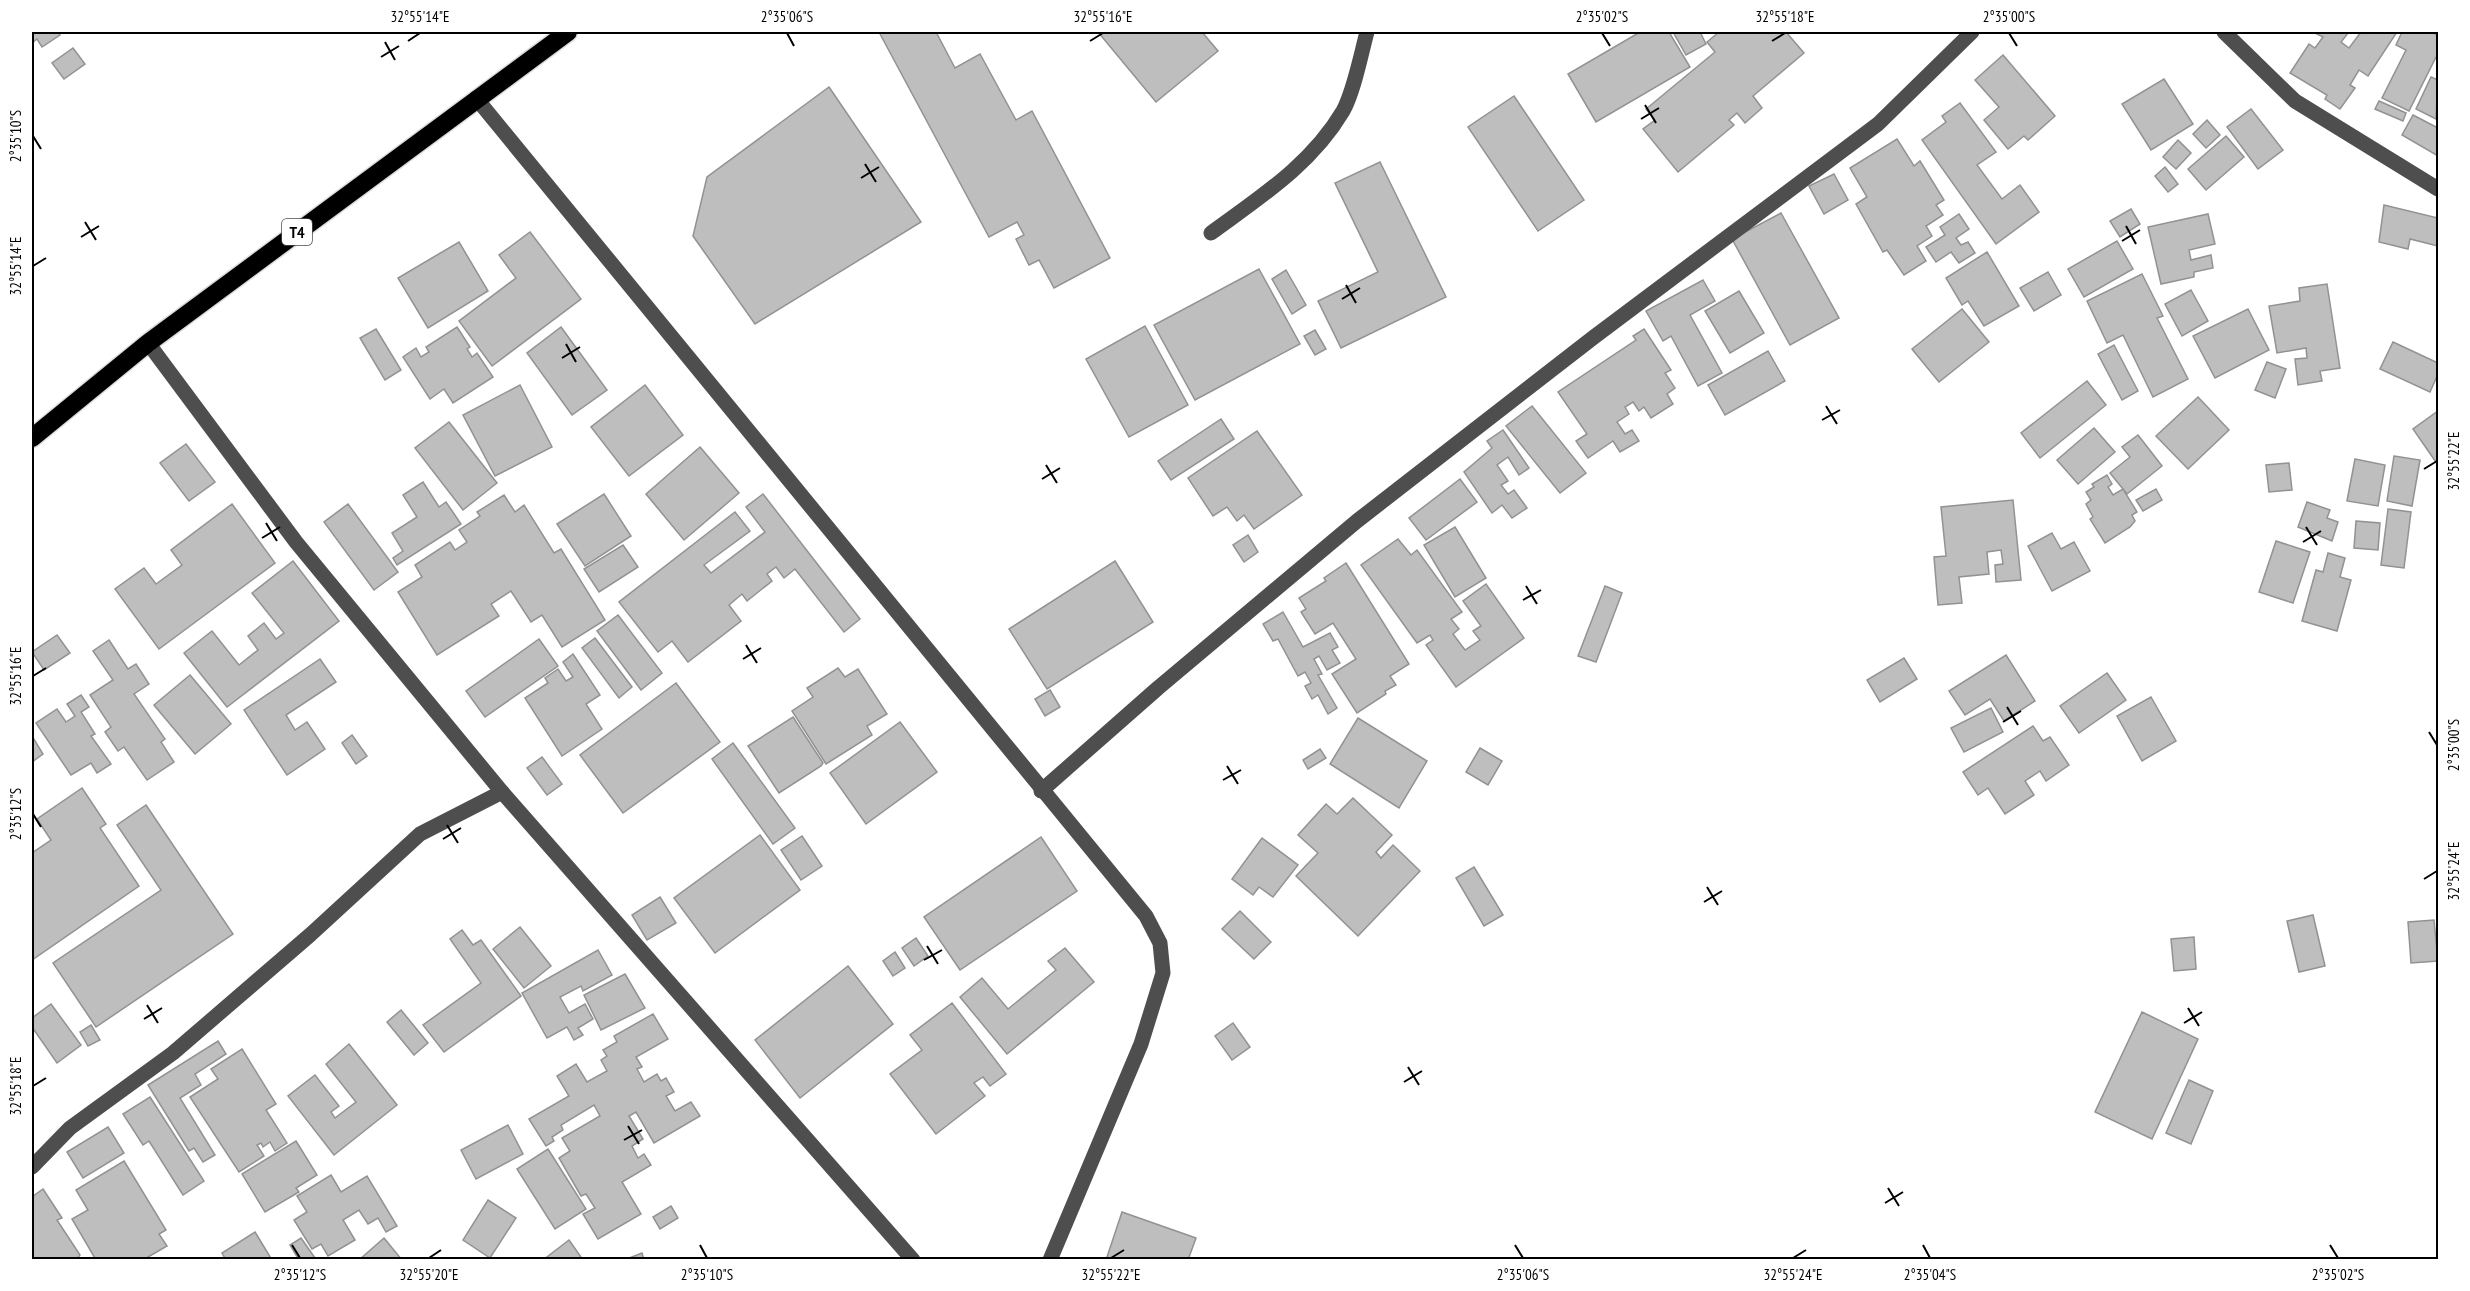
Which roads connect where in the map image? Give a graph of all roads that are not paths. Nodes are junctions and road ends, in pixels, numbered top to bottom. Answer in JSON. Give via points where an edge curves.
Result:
{"nodes":[{"id":1,"x":568,"y":32,"type":"edge"},
{"id":2,"x":1367,"y":32,"type":"edge"},
{"id":3,"x":1972,"y":32,"type":"edge"},
{"id":4,"x":2224,"y":32,"type":"edge"},
{"id":5,"x":476,"y":98,"type":"junction"},
{"id":6,"x":2439,"y":189,"type":"edge"},
{"id":7,"x":1211,"y":233,"type":"dead end"},
{"id":8,"x":148,"y":343,"type":"junction"},
{"id":9,"x":32,"y":438,"type":"edge"},
{"id":10,"x":1041,"y":791,"type":"junction"},
{"id":11,"x":502,"y":792,"type":"junction"},
{"id":12,"x":32,"y":1167,"type":"edge"},
{"id":13,"x":913,"y":1260,"type":"edge"},
{"id":14,"x":1050,"y":1260,"type":"edge"}],
"edges":[{"from":1,"to":5,"type":"highway","number":"T4"},
{"from":2,"to":7,"type":"street","via":[[1344,109],[1317,147],[1286,179]]},
{"from":3,"to":10,"type":"street","via":[[1878,124],[1357,521]]},
{"from":4,"to":6,"type":"street","via":[[2295,101]]},
{"from":5,"to":8,"type":"highway","number":"T4"},
{"from":5,"to":10,"type":"street"},
{"from":8,"to":9,"type":"highway","number":"T4"},
{"from":8,"to":11,"type":"street","via":[[296,542]]},
{"from":10,"to":14,"type":"street","via":[[1146,916],[1160,943],[1163,973],[1141,1044]]},
{"from":11,"to":12,"type":"street","via":[[420,834],[182,1045],[70,1128]]},
{"from":11,"to":13,"type":"street"}]}
